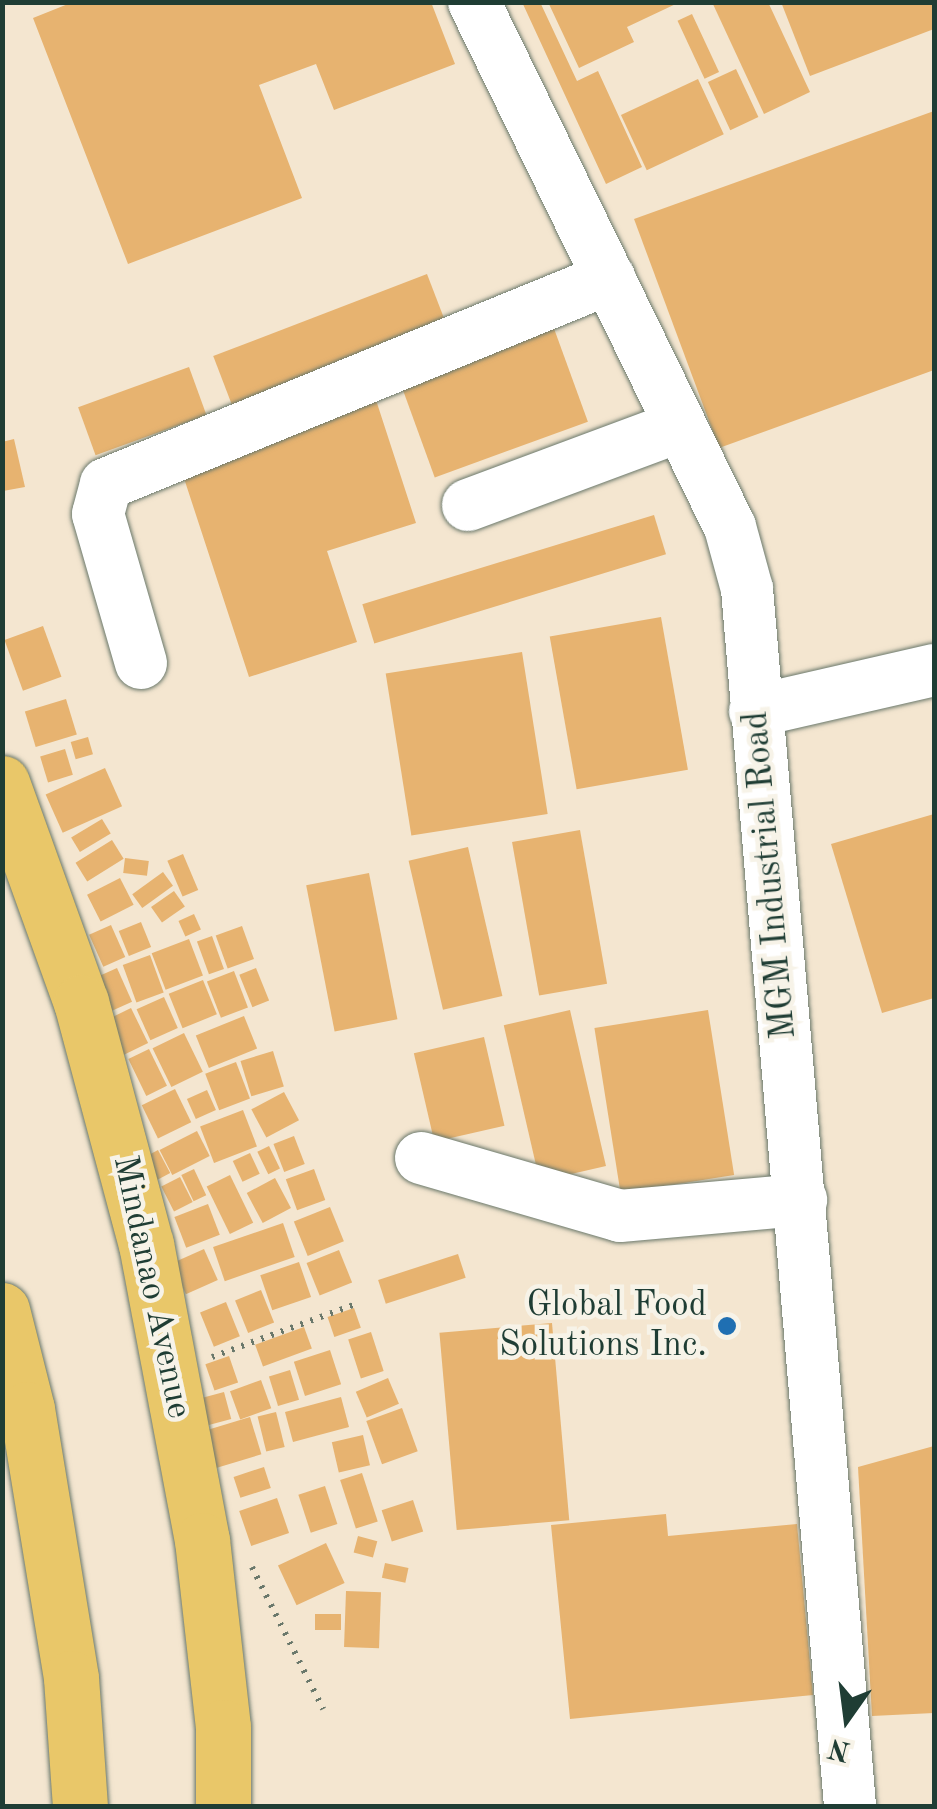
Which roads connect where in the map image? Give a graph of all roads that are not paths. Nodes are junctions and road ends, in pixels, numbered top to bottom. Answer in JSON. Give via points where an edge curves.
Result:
{"nodes":[{"id":1,"x":474,"y":2,"type":"edge"},
{"id":2,"x":610,"y":278,"type":"junction"},
{"id":3,"x":680,"y":426,"type":"junction"},
{"id":4,"x":468,"y":505,"type":"dead end"},
{"id":5,"x":140,"y":663,"type":"dead end"},
{"id":6,"x":934,"y":670,"type":"edge"},
{"id":7,"x":755,"y":711,"type":"junction"},
{"id":8,"x":2,"y":783,"type":"edge"},
{"id":9,"x":420,"y":1158,"type":"dead end"},
{"id":10,"x":800,"y":1200,"type":"junction"},
{"id":11,"x":2,"y":1310,"type":"edge"},
{"id":12,"x":80,"y":1806,"type":"edge"},
{"id":13,"x":223,"y":1806,"type":"edge"},
{"id":14,"x":850,"y":1806,"type":"edge"}],
"edges":[{"from":1,"to":2,"type":"lane","name":"MGM Industrial Road"},
{"from":2,"to":3,"type":"lane","name":"MGM Industrial Road"},
{"from":2,"to":5,"type":"lane","via":[[106,484],[98,514]]},
{"from":3,"to":4,"type":"lane"},
{"from":3,"to":7,"type":"lane","name":"MGM Industrial Road","via":[[738,558]]},
{"from":6,"to":7,"type":"lane"},
{"from":7,"to":10,"type":"lane","name":"MGM Industrial Road"},
{"from":8,"to":13,"type":"main road","name":"Mindanao Avenue","via":[[81,1002],[146,1244],[202,1540],[223,1727]]},
{"from":9,"to":10,"type":"lane","via":[[620,1216]]},
{"from":10,"to":14,"type":"lane","name":"MGM Industrial Road"},
{"from":11,"to":12,"type":"main road","via":[[27,1409],[71,1678]]}]}
